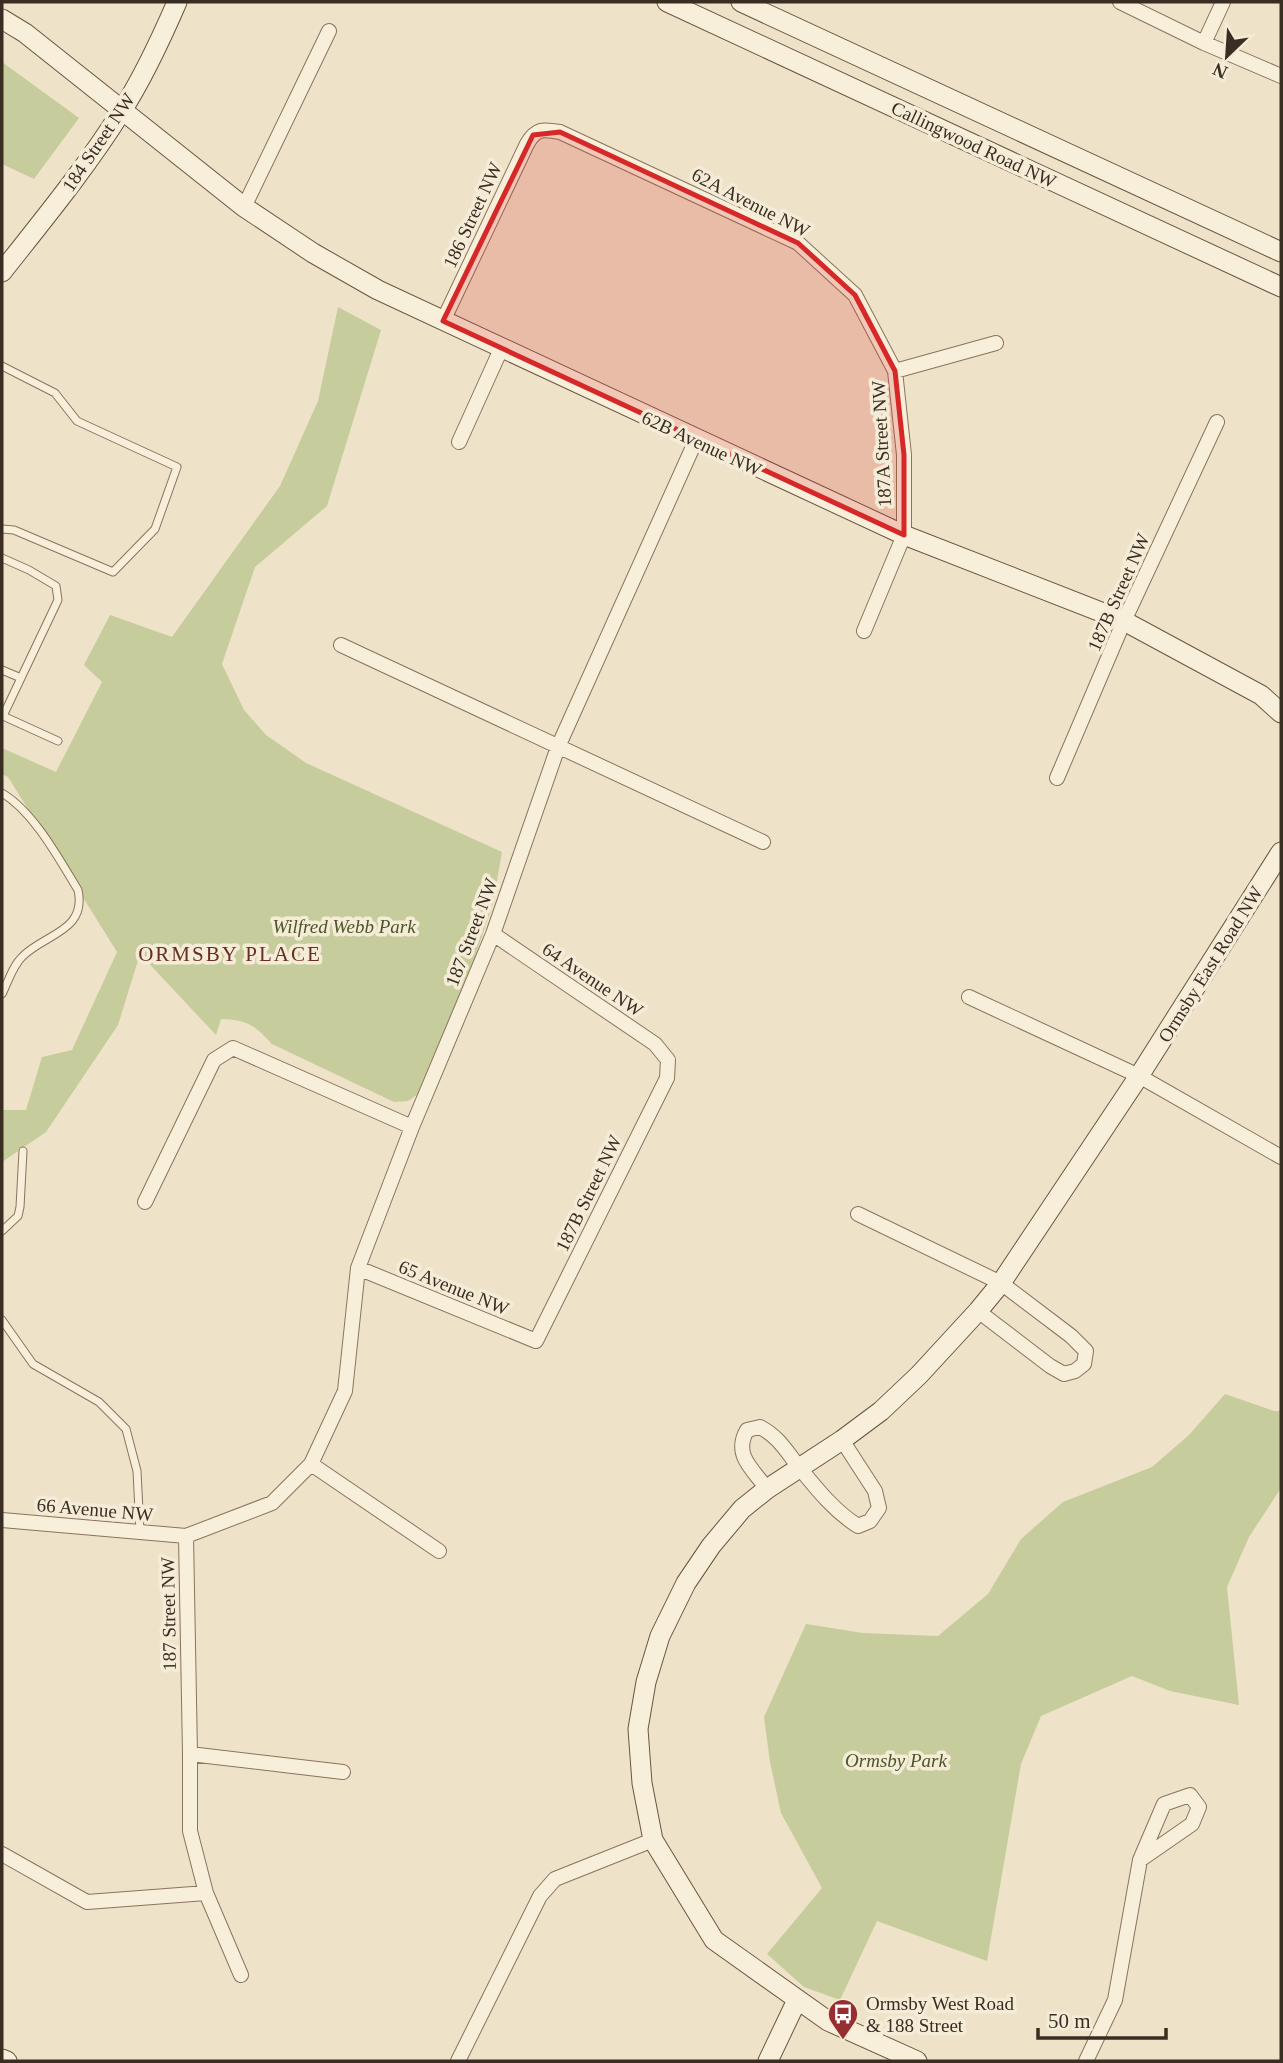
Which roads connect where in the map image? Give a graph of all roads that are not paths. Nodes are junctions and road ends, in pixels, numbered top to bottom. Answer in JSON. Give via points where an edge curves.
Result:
{"nodes":[{"id":1,"x":177,"y":2,"type":"edge"},
{"id":2,"x":667,"y":2,"type":"edge"},
{"id":3,"x":741,"y":2,"type":"edge"},
{"id":4,"x":1120,"y":2,"type":"edge"},
{"id":5,"x":1223,"y":2,"type":"edge"},
{"id":6,"x":2,"y":19,"type":"edge"},
{"id":7,"x":329,"y":31,"type":"dead end"},
{"id":8,"x":1204,"y":43,"type":"junction"},
{"id":9,"x":1281,"y":76,"type":"edge"},
{"id":10,"x":122,"y":112,"type":"junction"},
{"id":11,"x":540,"y":130,"type":"joint"},
{"id":12,"x":244,"y":207,"type":"junction"},
{"id":13,"x":1281,"y":252,"type":"edge"},
{"id":14,"x":2,"y":272,"type":"edge"},
{"id":15,"x":1281,"y":287,"type":"edge"},
{"id":16,"x":443,"y":321,"type":"junction"},
{"id":17,"x":996,"y":343,"type":"dead end"},
{"id":18,"x":501,"y":349,"type":"junction"},
{"id":19,"x":2,"y":366,"type":"edge"},
{"id":20,"x":895,"y":370,"type":"junction"},
{"id":21,"x":1217,"y":422,"type":"dead end"},
{"id":22,"x":696,"y":440,"type":"junction"},
{"id":23,"x":459,"y":442,"type":"dead end"},
{"id":24,"x":2,"y":529,"type":"edge"},
{"id":25,"x":904,"y":535,"type":"junction"},
{"id":26,"x":2,"y":558,"type":"edge"},
{"id":27,"x":1125,"y":621,"type":"junction"},
{"id":28,"x":864,"y":631,"type":"dead end"},
{"id":29,"x":341,"y":645,"type":"dead end"},
{"id":30,"x":2,"y":670,"type":"edge"},
{"id":31,"x":21,"y":678,"type":"junction"},
{"id":32,"x":1281,"y":712,"type":"edge"},
{"id":33,"x":58,"y":741,"type":"dead end"},
{"id":34,"x":558,"y":747,"type":"junction"},
{"id":35,"x":1057,"y":778,"type":"dead end"},
{"id":36,"x":2,"y":793,"type":"edge"},
{"id":37,"x":763,"y":842,"type":"dead end"},
{"id":38,"x":1281,"y":852,"type":"edge"},
{"id":39,"x":493,"y":934,"type":"junction"},
{"id":40,"x":2,"y":994,"type":"edge"},
{"id":41,"x":969,"y":997,"type":"dead end"},
{"id":42,"x":668,"y":1060,"type":"joint"},
{"id":43,"x":1139,"y":1076,"type":"junction"},
{"id":44,"x":412,"y":1126,"type":"junction"},
{"id":45,"x":23,"y":1150,"type":"dead end"},
{"id":46,"x":1281,"y":1157,"type":"edge"},
{"id":47,"x":145,"y":1202,"type":"dead end"},
{"id":48,"x":858,"y":1214,"type":"dead end"},
{"id":49,"x":2,"y":1231,"type":"edge"},
{"id":50,"x":358,"y":1268,"type":"junction"},
{"id":51,"x":1001,"y":1283,"type":"junction"},
{"id":52,"x":978,"y":1311,"type":"junction"},
{"id":53,"x":2,"y":1320,"type":"edge"},
{"id":54,"x":536,"y":1341,"type":"joint"},
{"id":55,"x":842,"y":1440,"type":"junction"},
{"id":56,"x":311,"y":1464,"type":"junction"},
{"id":57,"x":799,"y":1467,"type":"junction"},
{"id":58,"x":767,"y":1489,"type":"junction"},
{"id":59,"x":2,"y":1520,"type":"edge"},
{"id":60,"x":140,"y":1532,"type":"junction"},
{"id":61,"x":186,"y":1536,"type":"junction"},
{"id":62,"x":439,"y":1551,"type":"dead end"},
{"id":63,"x":190,"y":1754,"type":"junction"},
{"id":64,"x":343,"y":1772,"type":"dead end"},
{"id":65,"x":653,"y":1840,"type":"junction"},
{"id":66,"x":2,"y":1854,"type":"edge"},
{"id":67,"x":1140,"y":1860,"type":"junction"},
{"id":68,"x":205,"y":1893,"type":"junction"},
{"id":69,"x":241,"y":1975,"type":"dead end"},
{"id":70,"x":797,"y":2000,"type":"junction"},
{"id":71,"x":2,"y":2059,"type":"edge"},
{"id":72,"x":7,"y":2061,"type":"edge"},
{"id":73,"x":458,"y":2061,"type":"edge"},
{"id":74,"x":768,"y":2061,"type":"edge"},
{"id":75,"x":917,"y":2061,"type":"edge"},
{"id":76,"x":1087,"y":2061,"type":"edge"}],
"edges":[{"from":1,"to":10,"type":"street","name":"184 Street NW"},
{"from":2,"to":15,"type":"street","name":"Callingwood Road NW"},
{"from":3,"to":13,"type":"street","name":"Callingwood Road NW"},
{"from":4,"to":8,"type":"street"},
{"from":5,"to":8,"type":"street"},
{"from":6,"to":10,"type":"street","name":"62B Avenue NW"},
{"from":7,"to":12,"type":"street"},
{"from":8,"to":9,"type":"street"},
{"from":10,"to":12,"type":"street","name":"62B Avenue NW"},
{"from":10,"to":14,"type":"street","name":"184 Street NW"},
{"from":11,"to":16,"type":"street","name":"186 Street NW","via":[[527,144]]},
{"from":11,"to":20,"type":"street","name":"62A Avenue NW","via":[[560,132],[798,243],[855,295]]},
{"from":12,"to":16,"type":"street","name":"62B Avenue NW","via":[[378,290]]},
{"from":16,"to":18,"type":"street","name":"62B Avenue NW"},
{"from":17,"to":20,"type":"street","name":"187A Street NW"},
{"from":18,"to":22,"type":"street","name":"62B Avenue NW"},
{"from":18,"to":23,"type":"street"},
{"from":19,"to":24,"type":"lane","via":[[55,393],[77,421],[177,467],[155,529],[113,572]]},
{"from":20,"to":25,"type":"street","name":"187A Street NW","via":[[904,455]]},
{"from":21,"to":27,"type":"street","name":"187B Street NW"},
{"from":22,"to":25,"type":"street","name":"62B Avenue NW"},
{"from":22,"to":34,"type":"street","name":"187 Street NW"},
{"from":25,"to":27,"type":"street","name":"62B Avenue NW"},
{"from":25,"to":28,"type":"street"},
{"from":26,"to":31,"type":"lane","via":[[56,586],[58,600]]},
{"from":27,"to":32,"type":"street","name":"62B Avenue NW","via":[[1261,695]]},
{"from":27,"to":35,"type":"street","name":"187B Street NW"},
{"from":29,"to":34,"type":"street"},
{"from":30,"to":31,"type":"lane"},
{"from":31,"to":33,"type":"lane","via":[[3,716]]},
{"from":34,"to":37,"type":"street"},
{"from":34,"to":39,"type":"street","name":"187 Street NW"},
{"from":36,"to":40,"type":"lane","via":[[40,829],[79,890],[81,902],[77,915],[64,929],[22,956]]},
{"from":38,"to":43,"type":"street","name":"Ormsby East Road NW"},
{"from":39,"to":42,"type":"street","name":"64 Avenue NW","via":[[656,1044]]},
{"from":39,"to":44,"type":"street","name":"187 Street NW"},
{"from":41,"to":43,"type":"street"},
{"from":42,"to":54,"type":"street","name":"187B Street NW","via":[[667,1078]]},
{"from":43,"to":46,"type":"street"},
{"from":43,"to":51,"type":"street","name":"Ormsby East Road NW"},
{"from":44,"to":47,"type":"street","via":[[233,1048],[214,1060]]},
{"from":44,"to":50,"type":"street","name":"187 Street NW"},
{"from":45,"to":49,"type":"lane","via":[[18,1216]]},
{"from":48,"to":51,"type":"street"},
{"from":50,"to":54,"type":"street","name":"65 Avenue NW"},
{"from":50,"to":56,"type":"street","name":"187 Street NW","via":[[345,1391]]},
{"from":51,"to":52,"type":"street","name":"Ormsby East Road NW"},
{"from":51,"to":52,"type":"street","via":[[1071,1336],[1086,1351],[1084,1364],[1064,1374]]},
{"from":52,"to":55,"type":"street","name":"Ormsby East Road NW","via":[[919,1375]]},
{"from":53,"to":60,"type":"lane","via":[[33,1364],[99,1402],[126,1429],[137,1471]]},
{"from":55,"to":57,"type":"street","name":"Ormsby East Road NW"},
{"from":55,"to":57,"type":"street","via":[[875,1491],[879,1508],[870,1521],[858,1526],[841,1516]]},
{"from":56,"to":61,"type":"street","name":"187 Street NW","via":[[272,1503]]},
{"from":56,"to":62,"type":"street"},
{"from":57,"to":58,"type":"street","name":"Ormsby East Road NW"},
{"from":57,"to":58,"type":"street","via":[[774,1434],[760,1427],[747,1430],[740,1442],[743,1455]]},
{"from":58,"to":65,"type":"street","name":"Ormsby East Road NW","via":[[742,1509],[711,1546],[685,1583],[660,1636],[638,1729]]},
{"from":59,"to":60,"type":"street","name":"66 Avenue NW"},
{"from":60,"to":61,"type":"street","name":"66 Avenue NW"},
{"from":61,"to":63,"type":"street","name":"187 Street NW"},
{"from":63,"to":64,"type":"street"},
{"from":63,"to":68,"type":"street","name":"187 Street NW","via":[[190,1831]]},
{"from":65,"to":70,"type":"street","name":"Ormsby East Road NW","via":[[714,1940]]},
{"from":65,"to":73,"type":"street","via":[[555,1879],[548,1886]]},
{"from":66,"to":68,"type":"street","via":[[87,1902]]},
{"from":67,"to":67,"type":"street","via":[[1192,1824],[1199,1807],[1190,1795],[1164,1804]]},
{"from":67,"to":76,"type":"street","via":[[1115,2000]]},
{"from":68,"to":69,"type":"street","name":"187 Street NW"},
{"from":70,"to":74,"type":"street"},
{"from":70,"to":75,"type":"street","name":"Ormsby East Road NW","via":[[828,2021]]},
{"from":71,"to":72,"type":"street"}]}
